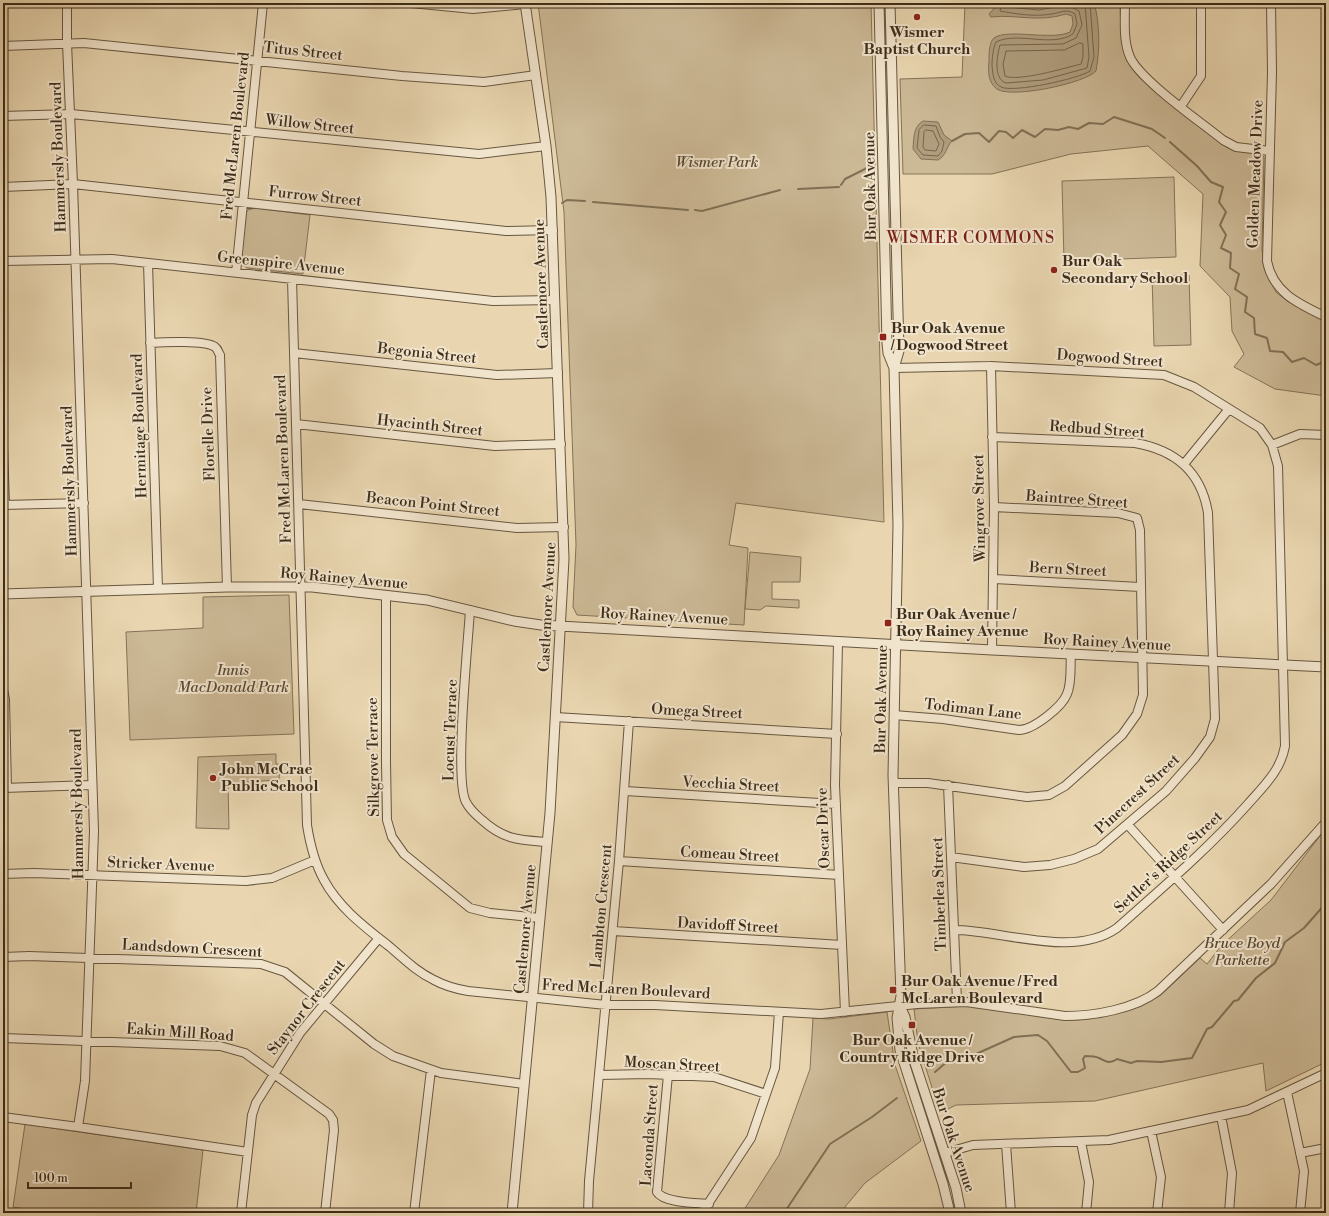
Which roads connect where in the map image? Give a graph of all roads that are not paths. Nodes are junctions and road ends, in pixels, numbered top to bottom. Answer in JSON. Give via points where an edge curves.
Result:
{"nodes":[{"id":1,"x":67,"y":3,"type":"edge"},
{"id":2,"x":263,"y":3,"type":"edge"},
{"id":3,"x":411,"y":3,"type":"edge"},
{"id":4,"x":879,"y":3,"type":"edge"},
{"id":5,"x":890,"y":3,"type":"edge"},
{"id":6,"x":1125,"y":3,"type":"edge"},
{"id":7,"x":1201,"y":3,"type":"edge"},
{"id":8,"x":1271,"y":3,"type":"edge"},
{"id":9,"x":525,"y":4,"type":"edge"},
{"id":10,"x":67,"y":43,"type":"junction"},
{"id":11,"x":3,"y":46,"type":"edge"},
{"id":12,"x":257,"y":60,"type":"junction"},
{"id":13,"x":536,"y":76,"type":"junction"},
{"id":14,"x":1181,"y":106,"type":"junction"},
{"id":15,"x":71,"y":114,"type":"junction"},
{"id":16,"x":3,"y":116,"type":"edge"},
{"id":17,"x":250,"y":132,"type":"junction"},
{"id":18,"x":546,"y":146,"type":"junction"},
{"id":19,"x":1270,"y":151,"type":"junction"},
{"id":20,"x":73,"y":184,"type":"junction"},
{"id":21,"x":3,"y":187,"type":"edge"},
{"id":22,"x":243,"y":203,"type":"junction"},
{"id":23,"x":553,"y":230,"type":"junction"},
{"id":24,"x":76,"y":259,"type":"junction"},
{"id":25,"x":3,"y":261,"type":"edge"},
{"id":26,"x":148,"y":263,"type":"junction"},
{"id":27,"x":236,"y":272,"type":"junction"},
{"id":28,"x":292,"y":279,"type":"junction"},
{"id":29,"x":555,"y":300,"type":"junction"},
{"id":30,"x":1326,"y":317,"type":"edge"},
{"id":31,"x":150,"y":343,"type":"junction"},
{"id":32,"x":294,"y":353,"type":"junction"},
{"id":33,"x":991,"y":366,"type":"junction"},
{"id":34,"x":894,"y":368,"type":"junction"},
{"id":35,"x":558,"y":373,"type":"junction"},
{"id":36,"x":1229,"y":408,"type":"junction"},
{"id":37,"x":296,"y":424,"type":"junction"},
{"id":38,"x":1326,"y":435,"type":"edge"},
{"id":39,"x":992,"y":437,"type":"junction"},
{"id":40,"x":561,"y":444,"type":"junction"},
{"id":41,"x":1272,"y":445,"type":"junction"},
{"id":42,"x":3,"y":446,"type":"edge"},
{"id":43,"x":1184,"y":464,"type":"junction"},
{"id":44,"x":84,"y":503,"type":"junction"},
{"id":45,"x":299,"y":504,"type":"junction"},
{"id":46,"x":4,"y":505,"type":"edge"},
{"id":47,"x":994,"y":507,"type":"junction"},
{"id":48,"x":564,"y":527,"type":"junction"},
{"id":49,"x":994,"y":579,"type":"junction"},
{"id":50,"x":301,"y":586,"type":"junction"},
{"id":51,"x":227,"y":587,"type":"junction"},
{"id":52,"x":1140,"y":587,"type":"junction"},
{"id":53,"x":158,"y":589,"type":"junction"},
{"id":54,"x":86,"y":592,"type":"junction"},
{"id":55,"x":3,"y":594,"type":"edge"},
{"id":56,"x":386,"y":594,"type":"junction"},
{"id":57,"x":470,"y":610,"type":"junction"},
{"id":58,"x":561,"y":625,"type":"junction"},
{"id":59,"x":838,"y":642,"type":"junction"},
{"id":60,"x":896,"y":644,"type":"junction"},
{"id":61,"x":992,"y":650,"type":"junction"},
{"id":62,"x":1071,"y":654,"type":"junction"},
{"id":63,"x":1142,"y":658,"type":"junction"},
{"id":64,"x":1213,"y":661,"type":"junction"},
{"id":65,"x":1283,"y":665,"type":"junction"},
{"id":66,"x":1326,"y":667,"type":"edge"},
{"id":67,"x":3,"y":690,"type":"edge"},
{"id":68,"x":894,"y":715,"type":"junction"},
{"id":69,"x":555,"y":717,"type":"junction"},
{"id":70,"x":629,"y":722,"type":"junction"},
{"id":71,"x":837,"y":734,"type":"junction"},
{"id":72,"x":893,"y":783,"type":"junction"},
{"id":73,"x":92,"y":785,"type":"junction"},
{"id":74,"x":948,"y":785,"type":"junction"},
{"id":75,"x":5,"y":788,"type":"edge"},
{"id":76,"x":625,"y":792,"type":"junction"},
{"id":77,"x":836,"y":804,"type":"junction"},
{"id":78,"x":1326,"y":822,"type":"edge"},
{"id":79,"x":1128,"y":825,"type":"junction"},
{"id":80,"x":547,"y":842,"type":"junction"},
{"id":81,"x":951,"y":857,"type":"junction"},
{"id":82,"x":315,"y":860,"type":"junction"},
{"id":83,"x":619,"y":861,"type":"junction"},
{"id":84,"x":3,"y":874,"type":"edge"},
{"id":85,"x":92,"y":875,"type":"junction"},
{"id":86,"x":839,"y":875,"type":"junction"},
{"id":87,"x":1175,"y":876,"type":"junction"},
{"id":88,"x":540,"y":918,"type":"junction"},
{"id":89,"x":954,"y":930,"type":"junction"},
{"id":90,"x":1223,"y":930,"type":"junction"},
{"id":91,"x":613,"y":931,"type":"junction"},
{"id":92,"x":379,"y":938,"type":"junction"},
{"id":93,"x":842,"y":945,"type":"junction"},
{"id":94,"x":3,"y":957,"type":"edge"},
{"id":95,"x":89,"y":958,"type":"junction"},
{"id":96,"x":532,"y":998,"type":"junction"},
{"id":97,"x":957,"y":1001,"type":"junction"},
{"id":98,"x":324,"y":1003,"type":"junction"},
{"id":99,"x":606,"y":1005,"type":"junction"},
{"id":100,"x":900,"y":1006,"type":"junction"},
{"id":101,"x":779,"y":1012,"type":"junction"},
{"id":102,"x":845,"y":1012,"type":"junction"},
{"id":103,"x":3,"y":1038,"type":"edge"},
{"id":104,"x":86,"y":1041,"type":"junction"},
{"id":105,"x":431,"y":1070,"type":"junction"},
{"id":106,"x":1326,"y":1073,"type":"edge"},
{"id":107,"x":274,"y":1074,"type":"junction"},
{"id":108,"x":599,"y":1075,"type":"junction"},
{"id":109,"x":668,"y":1075,"type":"junction"},
{"id":110,"x":524,"y":1084,"type":"junction"},
{"id":111,"x":1287,"y":1092,"type":"junction"},
{"id":112,"x":766,"y":1094,"type":"junction"},
{"id":113,"x":1221,"y":1116,"type":"junction"},
{"id":114,"x":3,"y":1117,"type":"edge"},
{"id":115,"x":78,"y":1127,"type":"junction"},
{"id":116,"x":1151,"y":1131,"type":"junction"},
{"id":117,"x":1081,"y":1142,"type":"junction"},
{"id":118,"x":1006,"y":1144,"type":"junction"},
{"id":119,"x":1326,"y":1148,"type":"edge"},
{"id":120,"x":248,"y":1152,"type":"junction"},
{"id":121,"x":945,"y":1153,"type":"junction"},
{"id":122,"x":1300,"y":1153,"type":"junction"},
{"id":123,"x":708,"y":1204,"type":"junction"},
{"id":124,"x":241,"y":1213,"type":"edge"},
{"id":125,"x":325,"y":1213,"type":"edge"},
{"id":126,"x":414,"y":1213,"type":"edge"},
{"id":127,"x":512,"y":1213,"type":"edge"},
{"id":128,"x":588,"y":1213,"type":"edge"},
{"id":129,"x":702,"y":1213,"type":"edge"},
{"id":130,"x":950,"y":1213,"type":"edge"},
{"id":131,"x":961,"y":1213,"type":"edge"},
{"id":132,"x":1011,"y":1213,"type":"edge"},
{"id":133,"x":1086,"y":1213,"type":"edge"},
{"id":134,"x":1157,"y":1213,"type":"edge"},
{"id":135,"x":1228,"y":1213,"type":"edge"},
{"id":136,"x":1300,"y":1213,"type":"edge"}],
"edges":[{"from":1,"to":10,"type":"street","name":"Hammersly Boulevard"},
{"from":2,"to":12,"type":"street","name":"Fred McLaren Boulevard"},
{"from":3,"to":9,"type":"street","via":[[473,9]]},
{"from":4,"to":34,"type":"street","name":"Bur Oak Avenue","via":[[888,353]]},
{"from":5,"to":34,"type":"street","name":"Bur Oak Avenue","via":[[899,351]]},
{"from":6,"to":14,"type":"street","via":[[1126,40],[1131,59],[1144,76]]},
{"from":7,"to":14,"type":"street","via":[[1201,76]]},
{"from":8,"to":19,"type":"street","name":"Golden Meadow Drive"},
{"from":9,"to":13,"type":"street","name":"Castlemore Avenue"},
{"from":10,"to":11,"type":"street","name":"Titus Street"},
{"from":10,"to":12,"type":"street","name":"Titus Street"},
{"from":10,"to":15,"type":"street","name":"Hammersly Boulevard"},
{"from":12,"to":13,"type":"street","name":"Titus Street","via":[[484,82]]},
{"from":12,"to":17,"type":"street","name":"Fred McLaren Boulevard"},
{"from":13,"to":18,"type":"street","name":"Castlemore Avenue"},
{"from":14,"to":19,"type":"street","via":[[1223,140],[1236,147]]},
{"from":15,"to":16,"type":"street","name":"Willow Street"},
{"from":15,"to":17,"type":"street","name":"Willow Street"},
{"from":15,"to":20,"type":"street","name":"Hammersly Boulevard"},
{"from":17,"to":18,"type":"street","name":"Willow Street","via":[[479,154]]},
{"from":17,"to":22,"type":"street","name":"Fred McLaren Boulevard"},
{"from":18,"to":23,"type":"street","name":"Castlemore Avenue"},
{"from":19,"to":30,"type":"street","name":"Golden Meadow Drive","via":[[1266,254],[1269,268],[1277,286],[1284,294]]},
{"from":20,"to":21,"type":"street","name":"Furrow Street"},
{"from":20,"to":22,"type":"street","name":"Furrow Street"},
{"from":20,"to":24,"type":"street","name":"Hammersly Boulevard"},
{"from":22,"to":23,"type":"street","name":"Furrow Street","via":[[506,231]]},
{"from":22,"to":27,"type":"street","name":"Fred McLaren Boulevard"},
{"from":23,"to":29,"type":"street","name":"Castlemore Avenue"},
{"from":24,"to":25,"type":"street","name":"Greenspire Avenue"},
{"from":24,"to":26,"type":"street","name":"Greenspire Avenue","via":[[107,258]]},
{"from":24,"to":44,"type":"street","name":"Hammersly Boulevard"},
{"from":26,"to":27,"type":"street","name":"Greenspire Avenue"},
{"from":26,"to":31,"type":"street","name":"Hermitage Boulevard"},
{"from":27,"to":28,"type":"street","name":"Greenspire Avenue"},
{"from":28,"to":29,"type":"street","name":"Greenspire Avenue","via":[[493,301]]},
{"from":28,"to":32,"type":"street","name":"Fred McLaren Boulevard"},
{"from":29,"to":35,"type":"street","name":"Castlemore Avenue"},
{"from":31,"to":51,"type":"street","name":"Florelle Drive","via":[[185,342],[210,345],[215,347],[220,355]]},
{"from":31,"to":53,"type":"street","name":"Hermitage Boulevard"},
{"from":32,"to":35,"type":"street","name":"Begonia Street","via":[[497,375]]},
{"from":32,"to":37,"type":"street","name":"Fred McLaren Boulevard"},
{"from":33,"to":34,"type":"street","name":"Dogwood Street"},
{"from":33,"to":36,"type":"street","name":"Dogwood Street","via":[[1164,375],[1187,383]]},
{"from":33,"to":39,"type":"street","name":"Wingrove Street"},
{"from":34,"to":60,"type":"street","name":"Bur Oak Avenue","via":[[898,525]]},
{"from":35,"to":40,"type":"street","name":"Castlemore Avenue"},
{"from":36,"to":41,"type":"street","name":"Dogwood Street","via":[[1260,428]]},
{"from":36,"to":43,"type":"street"},
{"from":37,"to":40,"type":"street","name":"Hyacinth Street","via":[[495,446]]},
{"from":37,"to":45,"type":"street","name":"Fred McLaren Boulevard"},
{"from":38,"to":41,"type":"street","via":[[1300,434]]},
{"from":39,"to":43,"type":"street","name":"Redbud Street","via":[[1134,443],[1158,449]]},
{"from":39,"to":47,"type":"street","name":"Wingrove Street"},
{"from":40,"to":48,"type":"street","name":"Castlemore Avenue"},
{"from":41,"to":65,"type":"street","name":"Dogwood Street","via":[[1278,466]]},
{"from":42,"to":46,"type":"street"},
{"from":43,"to":64,"type":"street","name":"Redbud Street","via":[[1200,484],[1208,513]]},
{"from":44,"to":46,"type":"street"},
{"from":44,"to":54,"type":"street","name":"Hammersly Boulevard"},
{"from":45,"to":48,"type":"street","name":"Beacon Point Street","via":[[517,528]]},
{"from":45,"to":50,"type":"street","name":"Fred McLaren Boulevard"},
{"from":47,"to":49,"type":"street","name":"Wingrove Street"},
{"from":47,"to":52,"type":"street","name":"Baintree Street","via":[[1118,513],[1137,518],[1140,530]]},
{"from":48,"to":58,"type":"street","name":"Castlemore Avenue"},
{"from":49,"to":52,"type":"street","name":"Bern Street"},
{"from":49,"to":61,"type":"street","name":"Wingrove Street"},
{"from":50,"to":51,"type":"street","name":"Roy Rainey Avenue"},
{"from":50,"to":56,"type":"street","name":"Roy Rainey Avenue"},
{"from":50,"to":82,"type":"street","name":"Fred McLaren Boulevard","via":[[307,825]]},
{"from":51,"to":53,"type":"street","name":"Roy Rainey Avenue"},
{"from":52,"to":63,"type":"street","name":"Baintree Street"},
{"from":53,"to":54,"type":"street","name":"Roy Rainey Avenue"},
{"from":54,"to":55,"type":"street","name":"Roy Rainey Avenue"},
{"from":54,"to":73,"type":"street","name":"Hammersly Boulevard"},
{"from":56,"to":57,"type":"street","name":"Roy Rainey Avenue"},
{"from":56,"to":88,"type":"street","name":"Silkgrove Terrace","via":[[387,820],[392,836],[404,854],[470,908],[490,914]]},
{"from":57,"to":58,"type":"street","name":"Roy Rainey Avenue","via":[[523,623]]},
{"from":57,"to":80,"type":"street","name":"Locust Terrace","via":[[462,744],[462,788],[465,801],[473,813],[501,835],[511,839]]},
{"from":58,"to":59,"type":"street","name":"Roy Rainey Avenue"},
{"from":58,"to":69,"type":"street","name":"Castlemore Avenue"},
{"from":59,"to":60,"type":"street","name":"Roy Rainey Avenue"},
{"from":59,"to":71,"type":"street","name":"Oscar Drive"},
{"from":60,"to":61,"type":"street","name":"Roy Rainey Avenue"},
{"from":60,"to":68,"type":"street","name":"Bur Oak Avenue"},
{"from":61,"to":62,"type":"street","name":"Roy Rainey Avenue"},
{"from":62,"to":63,"type":"street","name":"Roy Rainey Avenue"},
{"from":62,"to":68,"type":"street","name":"Todiman Lane","via":[[1067,695],[1029,729],[1019,730]]},
{"from":63,"to":64,"type":"street","name":"Roy Rainey Avenue"},
{"from":63,"to":74,"type":"street","name":"Baintree Street","via":[[1143,695],[1134,720],[1122,735],[1066,786],[1049,795],[1027,798]]},
{"from":64,"to":65,"type":"street","name":"Roy Rainey Avenue"},
{"from":64,"to":79,"type":"street","name":"Pinecrest Street","via":[[1215,719],[1210,738],[1166,790]]},
{"from":65,"to":66,"type":"street","name":"Roy Rainey Avenue"},
{"from":65,"to":87,"type":"street","name":"Settler's Ridge Street","via":[[1285,746],[1281,762],[1222,834]]},
{"from":67,"to":75,"type":"street"},
{"from":68,"to":72,"type":"street","name":"Bur Oak Avenue"},
{"from":69,"to":70,"type":"street","name":"Omega Street"},
{"from":69,"to":80,"type":"street","name":"Castlemore Avenue"},
{"from":70,"to":71,"type":"street","name":"Omega Street"},
{"from":70,"to":76,"type":"street","name":"Lambton Crescent"},
{"from":71,"to":77,"type":"street","name":"Oscar Drive"},
{"from":72,"to":74,"type":"street","name":"Baintree Street"},
{"from":72,"to":100,"type":"street","name":"Bur Oak Avenue"},
{"from":73,"to":75,"type":"street"},
{"from":73,"to":85,"type":"street","name":"Hammersly Boulevard"},
{"from":74,"to":81,"type":"street","name":"Timberlea Street"},
{"from":76,"to":77,"type":"street","name":"Vecchia Street"},
{"from":76,"to":83,"type":"street","name":"Lambton Crescent"},
{"from":77,"to":86,"type":"street","name":"Oscar Drive"},
{"from":78,"to":90,"type":"street","name":"Fred McLaren Boulevard","via":[[1282,872]]},
{"from":79,"to":81,"type":"street","name":"Pinecrest Street","via":[[1098,849],[1050,865],[1024,867]]},
{"from":79,"to":87,"type":"street"},
{"from":80,"to":88,"type":"street","name":"Castlemore Avenue"},
{"from":81,"to":89,"type":"street","name":"Timberlea Street"},
{"from":82,"to":85,"type":"street","name":"Stricker Avenue","via":[[263,880]]},
{"from":82,"to":92,"type":"street","name":"Fred McLaren Boulevard","via":[[324,880],[338,900]]},
{"from":83,"to":86,"type":"street","name":"Comeau Street"},
{"from":83,"to":91,"type":"street","name":"Lambton Crescent"},
{"from":84,"to":85,"type":"street","name":"Stricker Avenue"},
{"from":85,"to":95,"type":"street","name":"Hammersly Boulevard"},
{"from":86,"to":93,"type":"street","name":"Oscar Drive"},
{"from":87,"to":89,"type":"street","name":"Settler's Ridge Street","via":[[1118,928],[1097,939],[1035,941]]},
{"from":87,"to":90,"type":"street"},
{"from":88,"to":96,"type":"street","name":"Castlemore Avenue"},
{"from":89,"to":97,"type":"street","name":"Timberlea Street"},
{"from":90,"to":97,"type":"street","name":"Fred McLaren Boulevard","via":[[1150,998],[1133,1006],[1065,1016]]},
{"from":91,"to":93,"type":"street","name":"Davidoff Street"},
{"from":91,"to":99,"type":"street","name":"Lambton Crescent"},
{"from":92,"to":96,"type":"street","name":"Fred McLaren Boulevard","via":[[420,972],[448,986],[468,991]]},
{"from":92,"to":98,"type":"street","name":"Staynor Crescent"},
{"from":93,"to":102,"type":"street","name":"Oscar Drive"},
{"from":94,"to":95,"type":"street","name":"Landsdown Crescent"},
{"from":95,"to":98,"type":"street","name":"Landsdown Crescent","via":[[261,964],[285,972]]},
{"from":95,"to":104,"type":"street"},
{"from":96,"to":99,"type":"street","name":"Fred McLaren Boulevard"},
{"from":96,"to":110,"type":"street","name":"Castlemore Avenue"},
{"from":97,"to":100,"type":"street","name":"Fred McLaren Boulevard"},
{"from":98,"to":105,"type":"street","name":"Landsdown Crescent","via":[[374,1044],[393,1056]]},
{"from":98,"to":107,"type":"street","name":"Staynor Crescent","via":[[292,1044]]},
{"from":99,"to":101,"type":"street","name":"Fred McLaren Boulevard"},
{"from":99,"to":108,"type":"street","name":"Lambton Crescent"},
{"from":100,"to":102,"type":"street","name":"Fred McLaren Boulevard"},
{"from":100,"to":121,"type":"street","name":"Bur Oak Avenue","via":[[906,1017],[912,1055]]},
{"from":100,"to":130,"type":"street","name":"Bur Oak Avenue","via":[[897,1018],[902,1058]]},
{"from":101,"to":102,"type":"street","name":"Fred McLaren Boulevard"},
{"from":101,"to":112,"type":"street","via":[[776,1064]]},
{"from":103,"to":104,"type":"street","name":"Eakin Mill Road"},
{"from":104,"to":107,"type":"street","name":"Eakin Mill Road","via":[[227,1047],[245,1053]]},
{"from":104,"to":115,"type":"street"},
{"from":105,"to":110,"type":"street","name":"Landsdown Crescent","via":[[475,1079]]},
{"from":105,"to":126,"type":"street"},
{"from":106,"to":111,"type":"street"},
{"from":107,"to":120,"type":"street","name":"Staynor Crescent","via":[[253,1109]]},
{"from":107,"to":125,"type":"street","name":"Eakin Mill Road","via":[[334,1120]]},
{"from":108,"to":109,"type":"street","name":"Moscan Street"},
{"from":108,"to":128,"type":"street","name":"Lambton Crescent"},
{"from":109,"to":112,"type":"street","name":"Moscan Street","via":[[722,1079]]},
{"from":109,"to":123,"type":"street","name":"Laconda Street","via":[[657,1192],[667,1200]]},
{"from":110,"to":127,"type":"street","name":"Castlemore Avenue"},
{"from":111,"to":113,"type":"street","via":[[1248,1110]]},
{"from":111,"to":122,"type":"street"},
{"from":112,"to":123,"type":"street","via":[[751,1138]]},
{"from":113,"to":116,"type":"street"},
{"from":113,"to":135,"type":"street","via":[[1232,1172]]},
{"from":114,"to":115,"type":"street"},
{"from":115,"to":120,"type":"street"},
{"from":116,"to":117,"type":"street"},
{"from":116,"to":134,"type":"street","via":[[1161,1176]]},
{"from":117,"to":118,"type":"street"},
{"from":117,"to":133,"type":"street","via":[[1089,1182]]},
{"from":118,"to":121,"type":"street","via":[[968,1145]]},
{"from":118,"to":132,"type":"street"},
{"from":119,"to":122,"type":"street"},
{"from":120,"to":124,"type":"street","name":"Staynor Crescent"},
{"from":121,"to":131,"type":"street","name":"Bur Oak Avenue"},
{"from":122,"to":136,"type":"street","via":[[1304,1177]]},
{"from":123,"to":129,"type":"street"}]}
